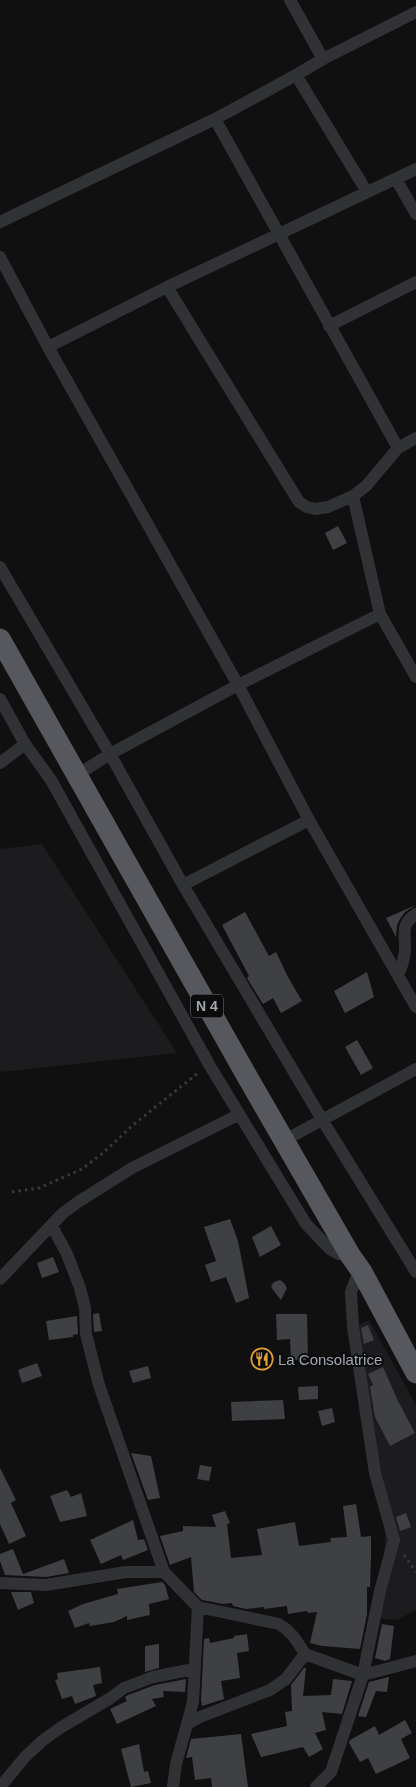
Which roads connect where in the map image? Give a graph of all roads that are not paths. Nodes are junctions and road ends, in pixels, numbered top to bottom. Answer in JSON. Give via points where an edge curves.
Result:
{"nodes":[{"id":1,"x":290,"y":0,"type":"edge"},
{"id":2,"x":416,"y":12,"type":"edge"},
{"id":3,"x":323,"y":59,"type":"junction"},
{"id":4,"x":296,"y":76,"type":"junction"},
{"id":5,"x":215,"y":119,"type":"junction"},
{"id":6,"x":416,"y":169,"type":"edge"},
{"id":7,"x":396,"y":179,"type":"junction"},
{"id":8,"x":366,"y":192,"type":"junction"},
{"id":9,"x":416,"y":214,"type":"edge"},
{"id":10,"x":0,"y":222,"type":"edge"},
{"id":11,"x":278,"y":234,"type":"junction"},
{"id":12,"x":0,"y":257,"type":"edge"},
{"id":13,"x":416,"y":282,"type":"edge"},
{"id":14,"x":167,"y":287,"type":"junction"},
{"id":15,"x":329,"y":326,"type":"junction"},
{"id":16,"x":48,"y":347,"type":"junction"},
{"id":17,"x":416,"y":438,"type":"edge"},
{"id":18,"x":398,"y":448,"type":"junction"},
{"id":19,"x":353,"y":496,"type":"junction"},
{"id":20,"x":0,"y":567,"type":"edge"},
{"id":21,"x":380,"y":614,"type":"junction"},
{"id":22,"x":0,"y":639,"type":"edge"},
{"id":23,"x":416,"y":677,"type":"edge"},
{"id":24,"x":238,"y":686,"type":"junction"},
{"id":25,"x":0,"y":699,"type":"edge"},
{"id":26,"x":25,"y":744,"type":"junction"},
{"id":27,"x":110,"y":754,"type":"junction"},
{"id":28,"x":0,"y":763,"type":"edge"},
{"id":29,"x":77,"y":775,"type":"junction"},
{"id":30,"x":309,"y":820,"type":"junction"},
{"id":31,"x":183,"y":885,"type":"junction"},
{"id":32,"x":416,"y":914,"type":"edge"},
{"id":33,"x":398,"y":975,"type":"junction"},
{"id":34,"x":416,"y":1007,"type":"edge"},
{"id":35,"x":416,"y":1069,"type":"edge"},
{"id":36,"x":238,"y":1115,"type":"junction"},
{"id":37,"x":322,"y":1121,"type":"junction"},
{"id":38,"x":285,"y":1140,"type":"junction"},
{"id":39,"x":52,"y":1226,"type":"junction"},
{"id":40,"x":356,"y":1263,"type":"junction"},
{"id":41,"x":416,"y":1272,"type":"edge"},
{"id":42,"x":0,"y":1279,"type":"edge"},
{"id":43,"x":416,"y":1373,"type":"edge"},
{"id":44,"x":164,"y":1572,"type":"junction"},
{"id":45,"x":0,"y":1583,"type":"edge"},
{"id":46,"x":198,"y":1607,"type":"junction"},
{"id":47,"x":305,"y":1654,"type":"junction"},
{"id":48,"x":416,"y":1661,"type":"edge"},
{"id":49,"x":194,"y":1669,"type":"junction"},
{"id":50,"x":363,"y":1675,"type":"junction"},
{"id":51,"x":187,"y":1724,"type":"junction"},
{"id":52,"x":0,"y":1787,"type":"edge"},
{"id":53,"x":173,"y":1787,"type":"edge"},
{"id":54,"x":316,"y":1787,"type":"edge"}],
"edges":[{"from":1,"to":3,"type":"street"},
{"from":2,"to":3,"type":"street"},
{"from":3,"to":4,"type":"street"},
{"from":4,"to":5,"type":"street"},
{"from":4,"to":8,"type":"street"},
{"from":5,"to":10,"type":"street"},
{"from":5,"to":11,"type":"street"},
{"from":6,"to":7,"type":"street"},
{"from":7,"to":8,"type":"street"},
{"from":7,"to":9,"type":"street"},
{"from":8,"to":11,"type":"street"},
{"from":11,"to":14,"type":"street"},
{"from":11,"to":15,"type":"street"},
{"from":12,"to":16,"type":"street"},
{"from":13,"to":15,"type":"street"},
{"from":14,"to":16,"type":"street"},
{"from":14,"to":19,"type":"street","via":[[299,502],[315,509]]},
{"from":15,"to":18,"type":"street"},
{"from":16,"to":24,"type":"street"},
{"from":17,"to":18,"type":"street"},
{"from":18,"to":19,"type":"street","via":[[372,480]]},
{"from":19,"to":21,"type":"street"},
{"from":20,"to":27,"type":"street"},
{"from":21,"to":23,"type":"street"},
{"from":21,"to":24,"type":"street"},
{"from":22,"to":29,"type":"highway","number":"N 4"},
{"from":24,"to":27,"type":"street"},
{"from":24,"to":30,"type":"street"},
{"from":25,"to":26,"type":"street"},
{"from":26,"to":28,"type":"street"},
{"from":26,"to":36,"type":"street","via":[[51,780]]},
{"from":27,"to":29,"type":"street"},
{"from":27,"to":31,"type":"street"},
{"from":29,"to":38,"type":"highway","number":"N 4"},
{"from":30,"to":31,"type":"street"},
{"from":30,"to":33,"type":"street"},
{"from":31,"to":37,"type":"street"},
{"from":32,"to":33,"type":"street","via":[[404,929],[404,962]]},
{"from":33,"to":34,"type":"street"},
{"from":35,"to":37,"type":"street"},
{"from":36,"to":39,"type":"street","via":[[132,1168],[78,1202]]},
{"from":36,"to":40,"type":"street","via":[[306,1224],[330,1249]]},
{"from":37,"to":38,"type":"street"},
{"from":37,"to":41,"type":"street"},
{"from":38,"to":40,"type":"highway","number":"N 4"},
{"from":39,"to":42,"type":"street"},
{"from":39,"to":44,"type":"street","via":[[80,1288],[86,1334],[97,1378]]},
{"from":40,"to":43,"type":"highway","number":"N 4"},
{"from":40,"to":50,"type":"street","via":[[356,1279],[351,1292],[353,1327],[375,1474],[394,1540]]},
{"from":44,"to":45,"type":"street","via":[[114,1574],[46,1585]]},
{"from":44,"to":46,"type":"street"},
{"from":46,"to":47,"type":"street","via":[[279,1624],[289,1630]]},
{"from":46,"to":49,"type":"street"},
{"from":47,"to":50,"type":"street"},
{"from":47,"to":51,"type":"street","via":[[286,1679],[270,1690]]},
{"from":48,"to":50,"type":"street"},
{"from":49,"to":51,"type":"street","via":[[193,1702]]},
{"from":49,"to":52,"type":"street","via":[[153,1677],[124,1688],[42,1741]]},
{"from":50,"to":54,"type":"street","via":[[331,1772]]},
{"from":51,"to":53,"type":"street"}]}
